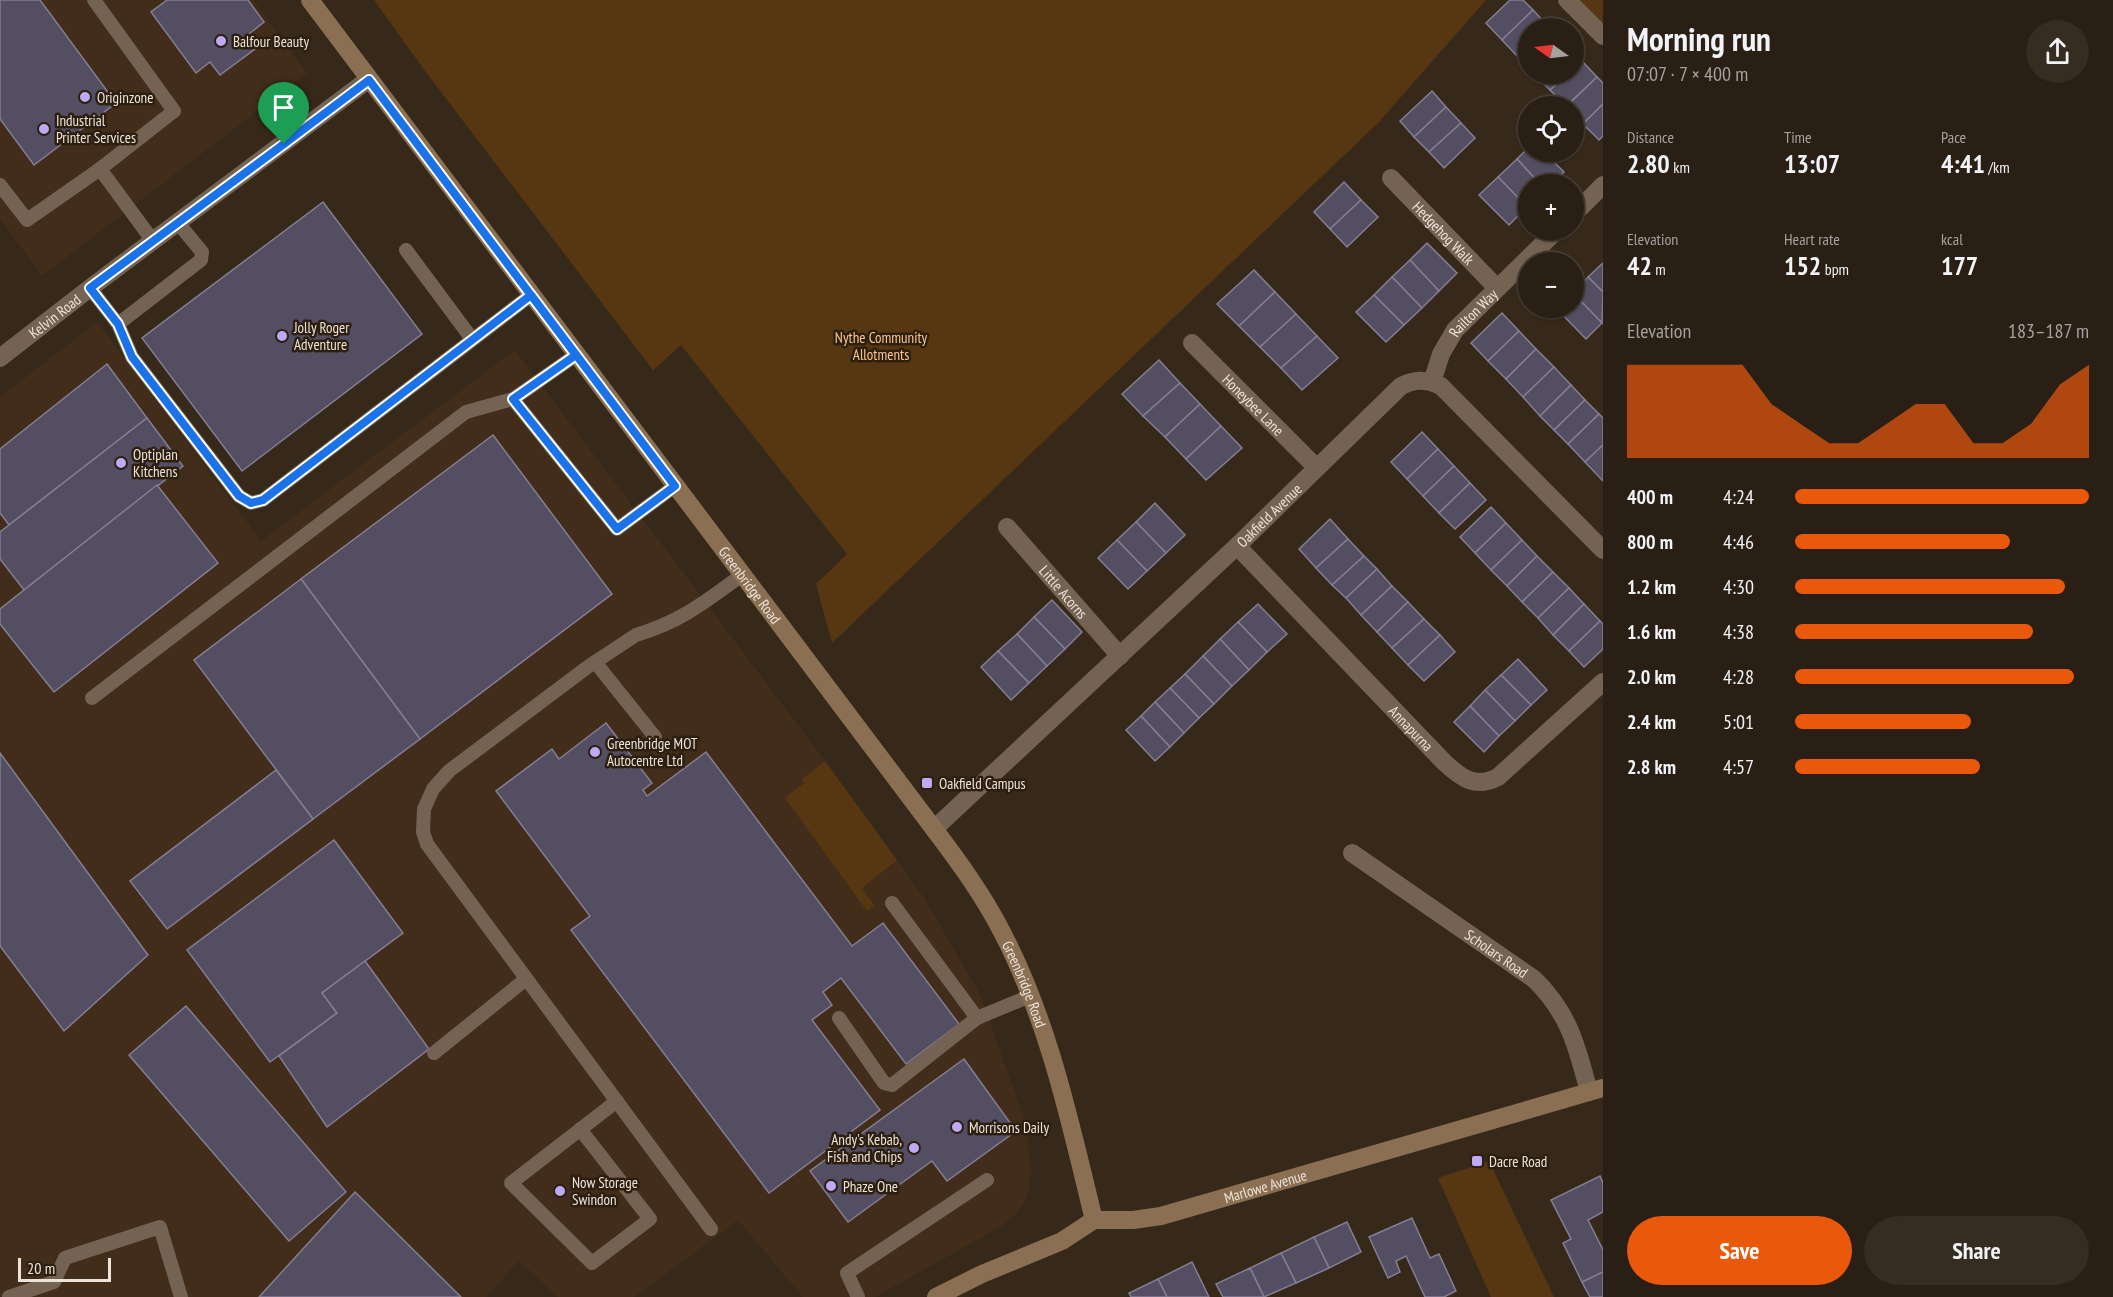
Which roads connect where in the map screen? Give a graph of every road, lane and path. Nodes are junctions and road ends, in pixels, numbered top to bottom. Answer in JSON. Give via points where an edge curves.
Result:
{"nodes":[{"id":1,"x":94,"y":0,"type":"edge"},
{"id":2,"x":310,"y":0,"type":"edge"},
{"id":3,"x":1567,"y":0,"type":"edge"},
{"id":4,"x":1603,"y":36,"type":"edge"},
{"id":5,"x":369,"y":80,"type":"junction"},
{"id":6,"x":100,"y":169,"type":"junction"},
{"id":7,"x":1390,"y":178,"type":"dead end"},
{"id":8,"x":0,"y":185,"type":"edge"},
{"id":9,"x":1603,"y":185,"type":"edge"},
{"id":10,"x":1584,"y":204,"type":"edge"},
{"id":11,"x":178,"y":223,"type":"junction"},
{"id":12,"x":1547,"y":240,"type":"edge"},
{"id":13,"x":153,"y":241,"type":"junction"},
{"id":14,"x":406,"y":250,"type":"dead end"},
{"id":15,"x":90,"y":288,"type":"junction"},
{"id":16,"x":1497,"y":288,"type":"junction"},
{"id":17,"x":531,"y":295,"type":"junction"},
{"id":18,"x":118,"y":324,"type":"junction"},
{"id":19,"x":472,"y":339,"type":"junction"},
{"id":20,"x":1192,"y":343,"type":"dead end"},
{"id":21,"x":576,"y":355,"type":"junction"},
{"id":22,"x":0,"y":358,"type":"edge"},
{"id":23,"x":1432,"y":382,"type":"junction"},
{"id":24,"x":513,"y":399,"type":"junction"},
{"id":25,"x":1316,"y":467,"type":"junction"},
{"id":26,"x":675,"y":486,"type":"junction"},
{"id":27,"x":1007,"y":527,"type":"dead end"},
{"id":28,"x":1237,"y":546,"type":"junction"},
{"id":29,"x":1603,"y":550,"type":"edge"},
{"id":30,"x":742,"y":574,"type":"junction"},
{"id":31,"x":1120,"y":656,"type":"junction"},
{"id":32,"x":595,"y":662,"type":"junction"},
{"id":33,"x":1603,"y":682,"type":"edge"},
{"id":34,"x":92,"y":698,"type":"dead end"},
{"id":35,"x":655,"y":737,"type":"dead end"},
{"id":36,"x":934,"y":829,"type":"junction"},
{"id":37,"x":1352,"y":853,"type":"dead end"},
{"id":38,"x":892,"y":903,"type":"dead end"},
{"id":39,"x":526,"y":979,"type":"junction"},
{"id":40,"x":1030,"y":996,"type":"junction"},
{"id":41,"x":839,"y":1018,"type":"dead end"},
{"id":42,"x":977,"y":1018,"type":"junction"},
{"id":43,"x":434,"y":1053,"type":"dead end"},
{"id":44,"x":1596,"y":1090,"type":"edge"},
{"id":45,"x":617,"y":1101,"type":"junction"},
{"id":46,"x":580,"y":1129,"type":"junction"},
{"id":47,"x":987,"y":1180,"type":"dead end"},
{"id":48,"x":1094,"y":1220,"type":"junction"},
{"id":49,"x":711,"y":1228,"type":"dead end"},
{"id":50,"x":9,"y":1297,"type":"edge"},
{"id":51,"x":182,"y":1297,"type":"edge"},
{"id":52,"x":858,"y":1297,"type":"edge"},
{"id":53,"x":936,"y":1297,"type":"edge"}],
"edges":[{"from":1,"to":6,"type":"lane","via":[[174,111]]},
{"from":2,"to":5,"type":"street","name":"Greenbridge Road"},
{"from":3,"to":4,"type":"street"},
{"from":5,"to":11,"type":"street","name":"Kelvin Road"},
{"from":5,"to":17,"type":"street","name":"Greenbridge Road"},
{"from":6,"to":8,"type":"lane","via":[[27,220]]},
{"from":6,"to":13,"type":"lane"},
{"from":7,"to":16,"type":"street","name":"Hedgehog Walk"},
{"from":9,"to":10,"type":"street"},
{"from":11,"to":13,"type":"street","name":"Kelvin Road"},
{"from":11,"to":18,"type":"lane","via":[[202,252],[201,260]]},
{"from":12,"to":16,"type":"street","name":"Railton Way"},
{"from":13,"to":15,"type":"street","name":"Kelvin Road"},
{"from":14,"to":19,"type":"lane"},
{"from":15,"to":18,"type":"lane"},
{"from":15,"to":22,"type":"street","name":"Kelvin Road"},
{"from":16,"to":23,"type":"street","name":"Railton Way","via":[[1447,342]]},
{"from":17,"to":19,"type":"lane"},
{"from":17,"to":21,"type":"street","name":"Greenbridge Road"},
{"from":18,"to":19,"type":"lane","via":[[132,357],[239,496],[251,503],[263,500]]},
{"from":20,"to":25,"type":"street","name":"Honeybee Lane"},
{"from":21,"to":24,"type":"lane"},
{"from":21,"to":26,"type":"street","name":"Greenbridge Road"},
{"from":23,"to":25,"type":"street","name":"Oakfield Avenue","via":[[1418,380],[1401,386]]},
{"from":23,"to":29,"type":"street","via":[[1441,386]]},
{"from":24,"to":26,"type":"lane","via":[[617,529]]},
{"from":24,"to":34,"type":"lane","via":[[466,412]]},
{"from":25,"to":28,"type":"street","name":"Oakfield Avenue"},
{"from":26,"to":30,"type":"street","name":"Greenbridge Road"},
{"from":27,"to":31,"type":"street","name":"Little Acorns"},
{"from":28,"to":31,"type":"street","name":"Oakfield Avenue"},
{"from":28,"to":33,"type":"street","name":"Annapurna","via":[[1444,762],[1468,781],[1480,784],[1498,777]]},
{"from":30,"to":32,"type":"lane","via":[[690,613],[667,626],[636,635]]},
{"from":30,"to":36,"type":"street","name":"Greenbridge Road"},
{"from":31,"to":36,"type":"street","name":"Oakfield Avenue"},
{"from":32,"to":35,"type":"lane"},
{"from":32,"to":39,"type":"lane","via":[[449,771],[433,789],[424,809],[423,832],[428,844]]},
{"from":36,"to":40,"type":"street","name":"Greenbridge Road","via":[[983,898]]},
{"from":37,"to":44,"type":"street","name":"Scholars Road","via":[[1534,979],[1552,997],[1568,1023]]},
{"from":38,"to":42,"type":"lane"},
{"from":39,"to":43,"type":"lane"},
{"from":39,"to":45,"type":"lane"},
{"from":40,"to":42,"type":"lane"},
{"from":40,"to":48,"type":"street","name":"Greenbridge Road","via":[[1068,1111]]},
{"from":41,"to":42,"type":"lane","via":[[888,1086]]},
{"from":44,"to":48,"type":"street","name":"Marlowe Avenue","via":[[1161,1215]]},
{"from":45,"to":46,"type":"lane"},
{"from":45,"to":49,"type":"lane"},
{"from":46,"to":46,"type":"lane","via":[[511,1183],[592,1263],[650,1219]]},
{"from":47,"to":52,"type":"lane","via":[[848,1274]]},
{"from":48,"to":53,"type":"street","via":[[1062,1240]]},
{"from":50,"to":51,"type":"lane","via":[[54,1282],[64,1258],[160,1227]]}]}
